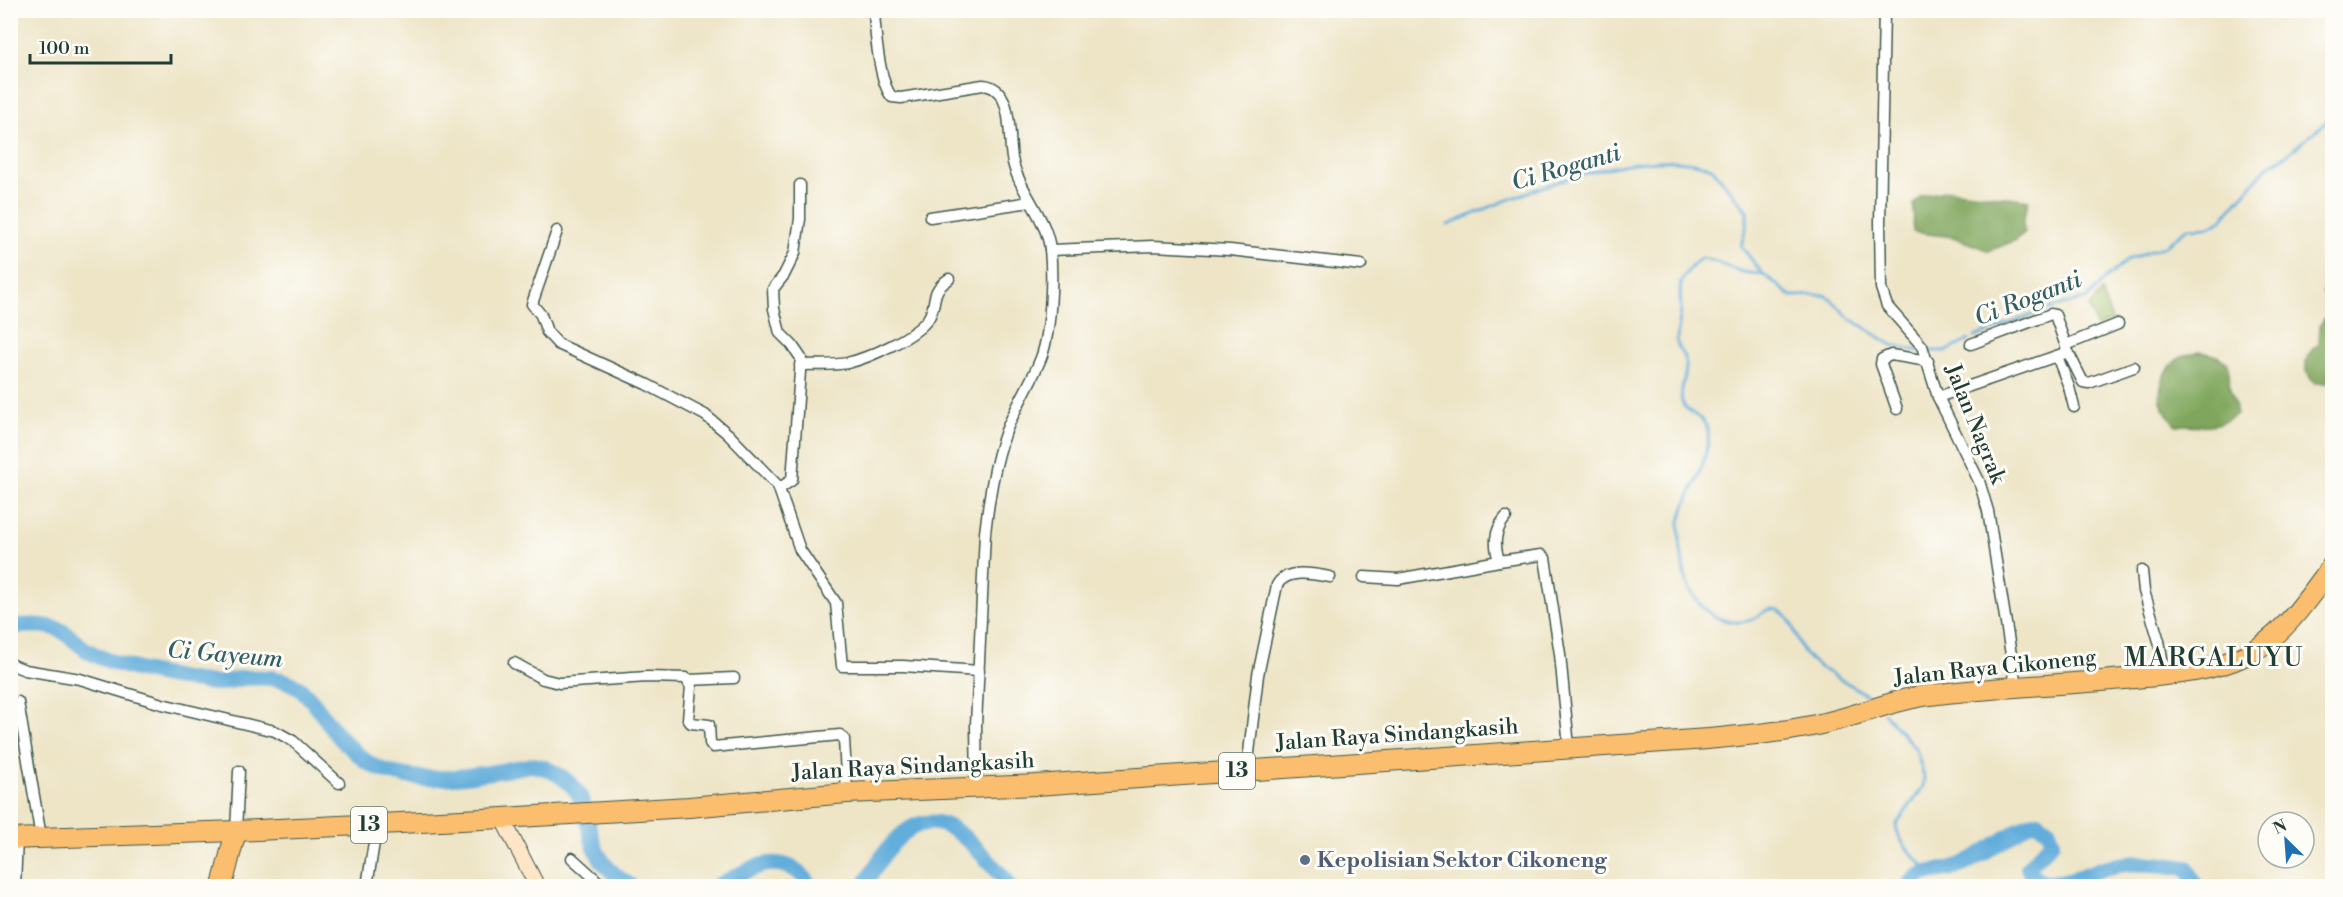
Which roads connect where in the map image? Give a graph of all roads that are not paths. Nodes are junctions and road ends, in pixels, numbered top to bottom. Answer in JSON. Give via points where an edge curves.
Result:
{"nodes":[{"id":1,"x":874,"y":10,"type":"edge"},
{"id":2,"x":1884,"y":10,"type":"edge"},
{"id":3,"x":800,"y":185,"type":"dead end"},
{"id":4,"x":1030,"y":202,"type":"junction"},
{"id":5,"x":930,"y":218,"type":"dead end"},
{"id":6,"x":557,"y":231,"type":"dead end"},
{"id":7,"x":1050,"y":250,"type":"junction"},
{"id":8,"x":1361,"y":265,"type":"dead end"},
{"id":9,"x":949,"y":279,"type":"dead end"},
{"id":10,"x":2118,"y":324,"type":"dead end"},
{"id":11,"x":1971,"y":344,"type":"dead end"},
{"id":12,"x":2067,"y":348,"type":"junction"},
{"id":13,"x":2057,"y":356,"type":"junction"},
{"id":14,"x":1928,"y":361,"type":"junction"},
{"id":15,"x":800,"y":365,"type":"junction"},
{"id":16,"x":2134,"y":367,"type":"dead end"},
{"id":17,"x":2081,"y":381,"type":"junction"},
{"id":18,"x":2069,"y":387,"type":"junction"},
{"id":19,"x":1938,"y":397,"type":"junction"},
{"id":20,"x":2074,"y":407,"type":"dead end"},
{"id":21,"x":1897,"y":409,"type":"dead end"},
{"id":22,"x":780,"y":488,"type":"junction"},
{"id":23,"x":1506,"y":517,"type":"dead end"},
{"id":24,"x":1499,"y":561,"type":"junction"},
{"id":25,"x":2332,"y":566,"type":"edge"},
{"id":26,"x":2142,"y":572,"type":"dead end"},
{"id":27,"x":1330,"y":577,"type":"dead end"},
{"id":28,"x":1364,"y":577,"type":"dead end"},
{"id":29,"x":514,"y":663,"type":"dead end"},
{"id":30,"x":10,"y":664,"type":"edge"},
{"id":31,"x":979,"y":671,"type":"junction"},
{"id":32,"x":2165,"y":675,"type":"junction"},
{"id":33,"x":734,"y":678,"type":"dead end"},
{"id":34,"x":688,"y":680,"type":"junction"},
{"id":35,"x":2016,"y":686,"type":"junction"},
{"id":36,"x":18,"y":702,"type":"dead end"},
{"id":37,"x":1881,"y":706,"type":"joint"},
{"id":38,"x":1569,"y":747,"type":"junction"},
{"id":39,"x":1247,"y":770,"type":"junction"},
{"id":40,"x":239,"y":771,"type":"dead end"},
{"id":41,"x":339,"y":783,"type":"dead end"},
{"id":42,"x":977,"y":786,"type":"junction"},
{"id":43,"x":847,"y":793,"type":"junction"},
{"id":44,"x":502,"y":818,"type":"junction"},
{"id":45,"x":377,"y":824,"type":"junction"},
{"id":46,"x":236,"y":831,"type":"junction"},
{"id":47,"x":41,"y":837,"type":"junction"},
{"id":48,"x":14,"y":839,"type":"edge"},
{"id":49,"x":572,"y":858,"type":"dead end"},
{"id":50,"x":15,"y":886,"type":"edge"},
{"id":51,"x":222,"y":886,"type":"edge"},
{"id":52,"x":367,"y":886,"type":"edge"},
{"id":53,"x":537,"y":886,"type":"edge"},
{"id":54,"x":603,"y":886,"type":"edge"}],
"edges":[{"from":1,"to":4,"type":"street","via":[[881,64],[892,97],[983,85],[999,91],[1006,109],[1015,169]]},
{"from":2,"to":14,"type":"street","name":"Jalan Nagrak","via":[[1879,279],[1887,306],[1921,344]]},
{"from":3,"to":15,"type":"street","via":[[795,253],[773,289],[780,333],[800,355]]},
{"from":4,"to":5,"type":"street"},
{"from":4,"to":7,"type":"street","via":[[1046,231]]},
{"from":6,"to":22,"type":"street","via":[[532,304],[553,340],[705,415]]},
{"from":7,"to":8,"type":"street","via":[[1118,246],[1230,250]]},
{"from":7,"to":31,"type":"street","via":[[1045,346],[1007,430],[988,507]]},
{"from":9,"to":15,"type":"street","via":[[937,289],[931,314],[911,333],[859,359]]},
{"from":10,"to":12,"type":"street"},
{"from":11,"to":12,"type":"street","via":[[2051,314]]},
{"from":12,"to":13,"type":"street"},
{"from":12,"to":17,"type":"street"},
{"from":13,"to":18,"type":"street"},
{"from":13,"to":19,"type":"street"},
{"from":14,"to":19,"type":"street","name":"Jalan Nagrak"},
{"from":14,"to":21,"type":"street","via":[[1891,355],[1882,359]]},
{"from":15,"to":22,"type":"street","via":[[792,480]]},
{"from":16,"to":17,"type":"street","via":[[2089,383]]},
{"from":17,"to":18,"type":"street"},
{"from":18,"to":20,"type":"street"},
{"from":19,"to":35,"type":"street","name":"Jalan Nagrak","via":[[1988,511]]},
{"from":22,"to":31,"type":"street","via":[[800,550],[836,603],[842,666]]},
{"from":23,"to":24,"type":"street","via":[[1495,538]]},
{"from":24,"to":28,"type":"street","via":[[1398,579]]},
{"from":24,"to":38,"type":"street","via":[[1541,555],[1545,558]]},
{"from":25,"to":32,"type":"highway","name":"Jalan Raya Cikoneng","number":"13","via":[[2266,643],[2221,665]]},
{"from":26,"to":32,"type":"street"},
{"from":27,"to":39,"type":"street","via":[[1302,574],[1282,579],[1277,585],[1258,675]]},
{"from":29,"to":34,"type":"street","via":[[559,683],[647,677]]},
{"from":30,"to":41,"type":"street","via":[[275,731],[293,741]]},
{"from":31,"to":42,"type":"street"},
{"from":32,"to":35,"type":"highway","name":"Jalan Raya Cikoneng","number":"13"},
{"from":33,"to":34,"type":"street"},
{"from":34,"to":43,"type":"street","via":[[688,720],[709,725],[711,746],[842,736]]},
{"from":35,"to":37,"type":"highway","name":"Jalan Raya Cikoneng","number":"13","via":[[1927,695]]},
{"from":36,"to":47,"type":"street"},
{"from":37,"to":38,"type":"highway","name":"Jalan Raya Sindangkasih","number":"13","via":[[1790,730]]},
{"from":38,"to":39,"type":"highway","name":"Jalan Raya Sindangkasih","number":"13"},
{"from":39,"to":42,"type":"highway","name":"Jalan Raya Sindangkasih","number":"13"},
{"from":40,"to":46,"type":"street"},
{"from":42,"to":43,"type":"highway","name":"Jalan Raya Sindangkasih","number":"13"},
{"from":43,"to":44,"type":"highway","name":"Jalan Raya Sindangkasih","number":"13"},
{"from":44,"to":45,"type":"highway","number":"13"},
{"from":44,"to":53,"type":"main road"},
{"from":45,"to":46,"type":"highway","number":"13"},
{"from":45,"to":52,"type":"street"},
{"from":46,"to":47,"type":"highway","number":"13"},
{"from":46,"to":51,"type":"highway"},
{"from":47,"to":48,"type":"highway","number":"13"},
{"from":48,"to":50,"type":"street"},
{"from":49,"to":54,"type":"street"}]}
